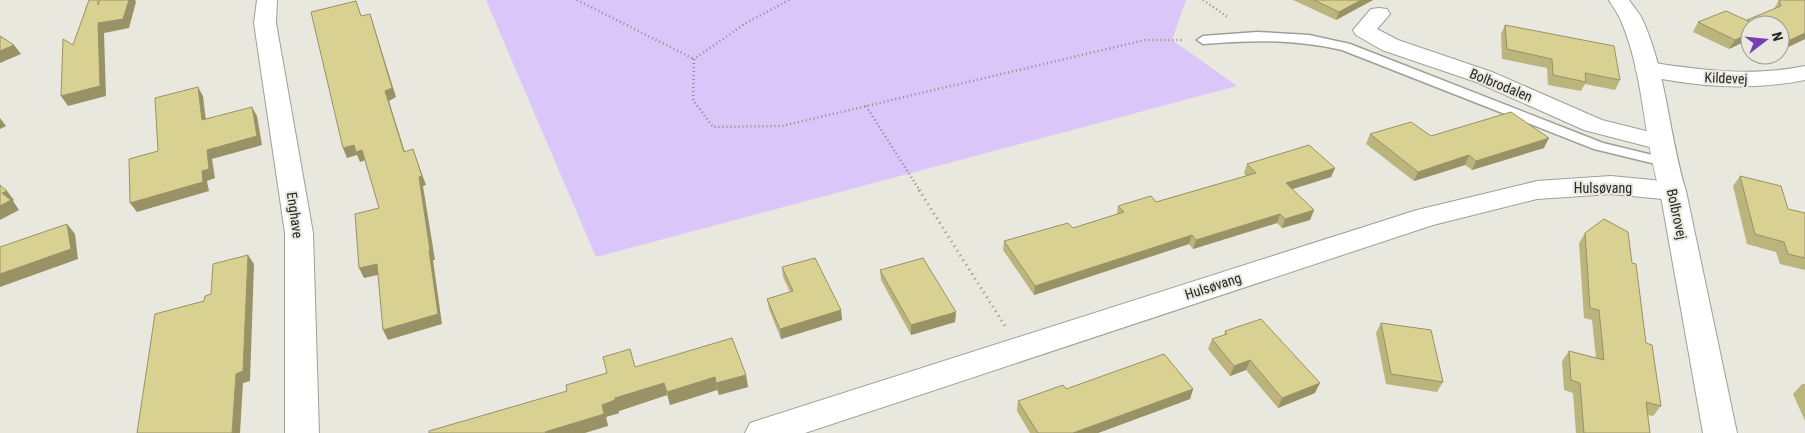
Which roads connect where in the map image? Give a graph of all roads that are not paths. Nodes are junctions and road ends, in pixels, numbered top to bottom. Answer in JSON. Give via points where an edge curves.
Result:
{"nodes":[{"id":1,"x":267,"y":0,"type":"edge"},
{"id":2,"x":1619,"y":0,"type":"edge"},
{"id":3,"x":1379,"y":14,"type":"dead end"},
{"id":4,"x":1203,"y":40,"type":"road end"},
{"id":5,"x":1646,"y":69,"type":"junction"},
{"id":6,"x":1805,"y":73,"type":"edge"},
{"id":7,"x":1663,"y":152,"type":"junction"},
{"id":8,"x":1673,"y":191,"type":"junction"},
{"id":9,"x":302,"y":433,"type":"edge"},
{"id":10,"x":762,"y":433,"type":"edge"},
{"id":11,"x":1720,"y":433,"type":"edge"}],
"edges":[{"from":1,"to":9,"type":"street","name":"Enghave","via":[[265,23],[299,233]]},
{"from":2,"to":5,"type":"street","name":"Bolbrovej","via":[[1633,22]]},
{"from":3,"to":7,"type":"street","name":"Bolbrodalen","via":[[1364,30],[1390,45],[1484,77]]},
{"from":4,"to":7,"type":"lane","via":[[1309,39],[1346,47],[1599,146]]},
{"from":5,"to":6,"type":"street","name":"Kildevej","via":[[1707,79],[1758,79]]},
{"from":5,"to":7,"type":"street","name":"Bolbrovej"},
{"from":7,"to":8,"type":"street","name":"Bolbrovej"},
{"from":8,"to":10,"type":"street","name":"Hulsøvang","via":[[1611,185],[1537,190],[1427,217]]},
{"from":8,"to":11,"type":"street","name":"Bolbrovej"}]}
